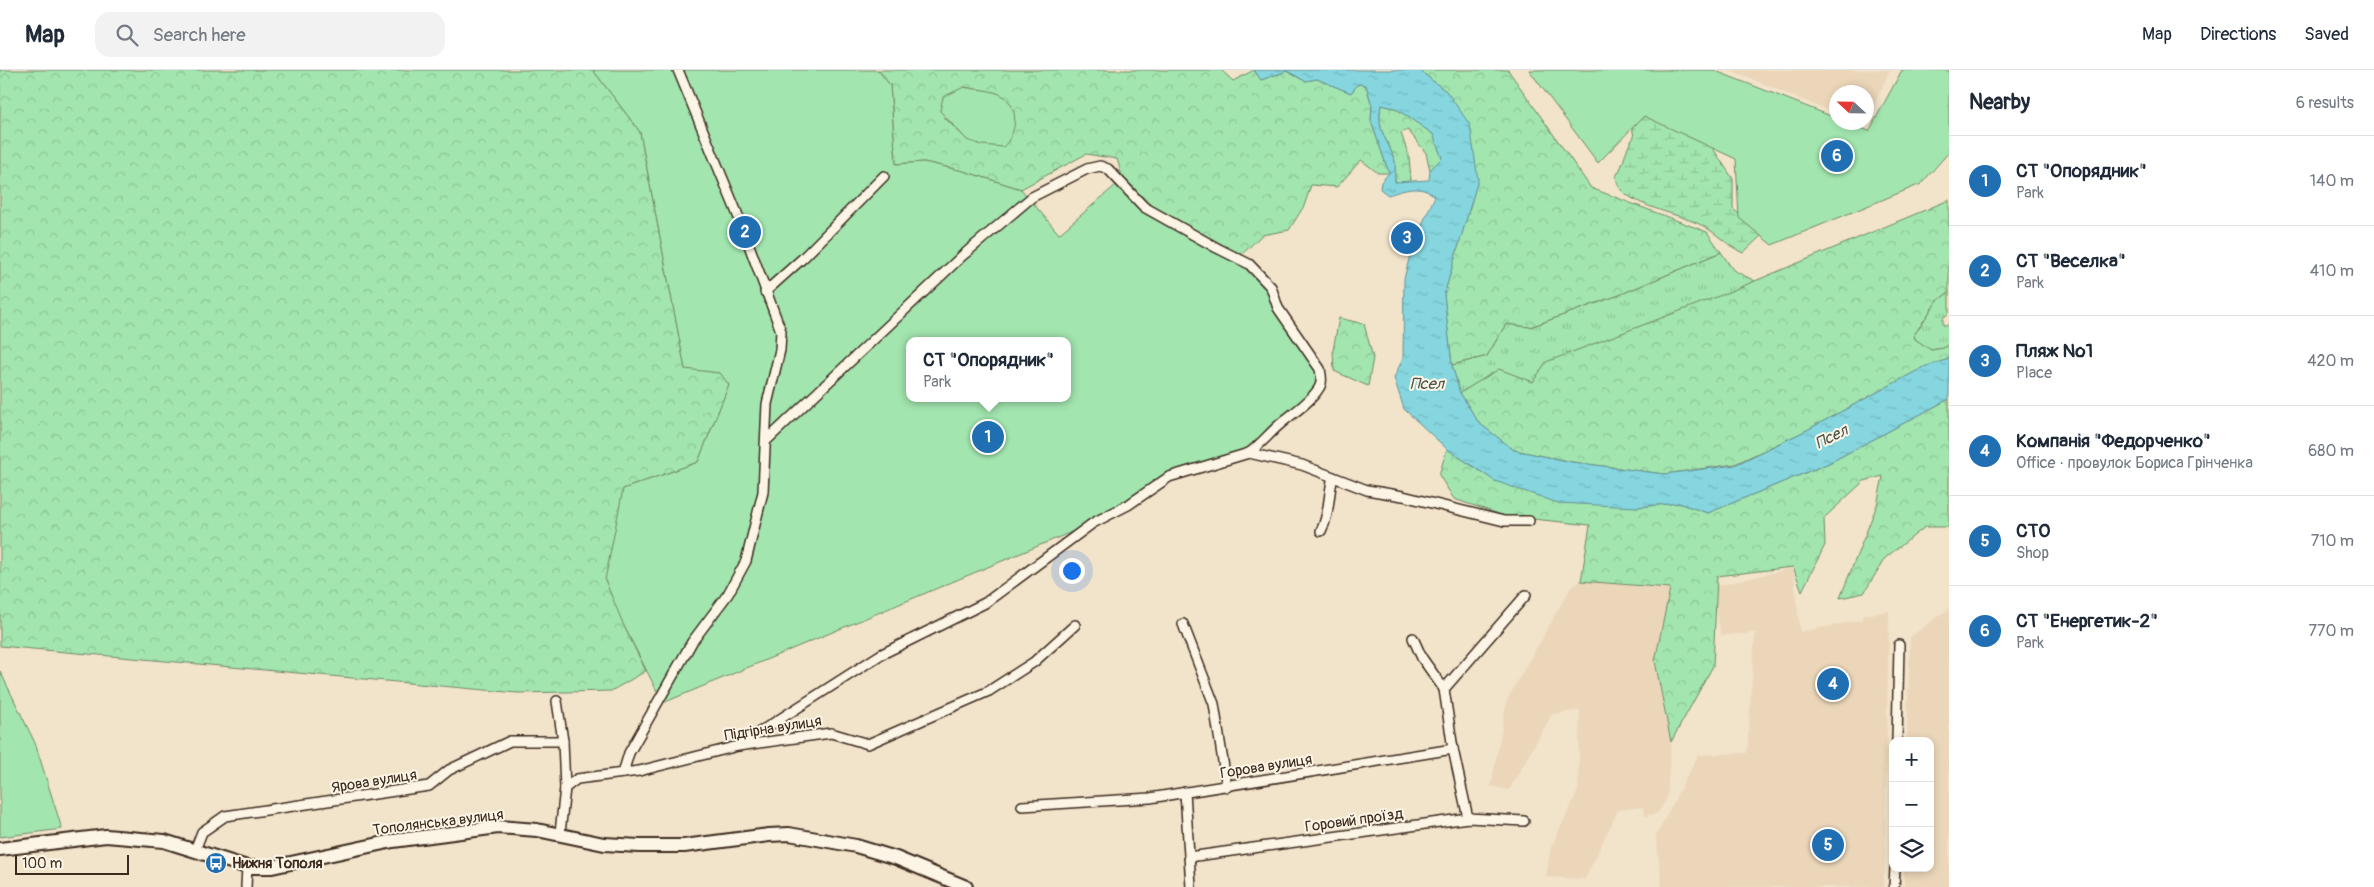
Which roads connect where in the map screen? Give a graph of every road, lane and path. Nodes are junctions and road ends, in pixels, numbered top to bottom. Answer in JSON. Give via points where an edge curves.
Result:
{"nodes":[{"id":1,"x":678,"y":70,"type":"edge"},
{"id":2,"x":884,"y":176,"type":"dead end"},
{"id":3,"x":765,"y":292,"type":"junction"},
{"id":4,"x":767,"y":440,"type":"junction"},
{"id":5,"x":1249,"y":453,"type":"junction"},
{"id":6,"x":1333,"y":476,"type":"junction"},
{"id":7,"x":1529,"y":521,"type":"dead end"},
{"id":8,"x":1321,"y":531,"type":"dead end"},
{"id":9,"x":1526,"y":596,"type":"dead end"},
{"id":10,"x":1183,"y":624,"type":"dead end"},
{"id":11,"x":1075,"y":625,"type":"dead end"},
{"id":12,"x":1413,"y":638,"type":"dead end"},
{"id":13,"x":1899,"y":645,"type":"dead end"},
{"id":14,"x":1444,"y":689,"type":"junction"},
{"id":15,"x":557,"y":701,"type":"dead end"},
{"id":16,"x":1897,"y":737,"type":"edge"},
{"id":17,"x":563,"y":741,"type":"junction"},
{"id":18,"x":738,"y":746,"type":"junction"},
{"id":19,"x":1453,"y":749,"type":"junction"},
{"id":20,"x":623,"y":772,"type":"junction"},
{"id":21,"x":1227,"y":787,"type":"junction"},
{"id":22,"x":565,"y":788,"type":"junction"},
{"id":23,"x":1185,"y":792,"type":"junction"},
{"id":24,"x":1022,"y":806,"type":"dead end"},
{"id":25,"x":1468,"y":818,"type":"junction"},
{"id":26,"x":1524,"y":821,"type":"dead end"},
{"id":27,"x":560,"y":833,"type":"junction"},
{"id":28,"x":0,"y":849,"type":"edge"},
{"id":29,"x":195,"y":850,"type":"junction"},
{"id":30,"x":1189,"y":857,"type":"junction"},
{"id":31,"x":248,"y":867,"type":"junction"},
{"id":32,"x":1895,"y":872,"type":"edge"},
{"id":33,"x":246,"y":887,"type":"edge"},
{"id":34,"x":966,"y":887,"type":"edge"},
{"id":35,"x":1191,"y":887,"type":"edge"},
{"id":36,"x":1894,"y":887,"type":"edge"}],
"edges":[{"from":1,"to":3,"type":"street","via":[[737,213]]},
{"from":2,"to":3,"type":"street"},
{"from":3,"to":4,"type":"street","via":[[781,331],[780,350],[767,404]]},
{"from":4,"to":5,"type":"street","via":[[962,256],[1032,197],[1087,169],[1100,166],[1112,173],[1144,207],[1249,264],[1271,287],[1278,308],[1320,369],[1319,388]]},
{"from":4,"to":20,"type":"street","via":[[763,492],[746,561],[728,594],[687,650],[629,753]]},
{"from":5,"to":6,"type":"street"},
{"from":5,"to":18,"type":"street","via":[[1169,477],[1128,505],[1093,523],[984,604],[880,655]]},
{"from":6,"to":7,"type":"street","via":[[1367,490],[1504,521]]},
{"from":6,"to":8,"type":"street","via":[[1327,519]]},
{"from":9,"to":14,"type":"street"},
{"from":10,"to":21,"type":"street","via":[[1214,704]]},
{"from":11,"to":18,"type":"street","name":"Підгірна вулиця","via":[[1034,662],[989,692],[868,744],[831,733]]},
{"from":12,"to":14,"type":"street","via":[[1422,658]]},
{"from":13,"to":16,"type":"street"},
{"from":14,"to":19,"type":"street"},
{"from":15,"to":17,"type":"street"},
{"from":17,"to":22,"type":"street"},
{"from":17,"to":29,"type":"street","name":"Ярова вулиця","via":[[510,741],[449,770],[429,786],[225,816],[202,832]]},
{"from":18,"to":20,"type":"street","name":"Підгірна вулиця","via":[[639,771]]},
{"from":19,"to":21,"type":"street","name":"Горова вулиця"},
{"from":19,"to":25,"type":"street"},
{"from":20,"to":22,"type":"street","name":"Підгірна вулиця","via":[[578,779]]},
{"from":21,"to":23,"type":"street","name":"Горова вулиця"},
{"from":22,"to":27,"type":"street"},
{"from":23,"to":24,"type":"street","name":"Горова вулиця","via":[[1150,798]]},
{"from":23,"to":30,"type":"street"},
{"from":25,"to":26,"type":"street","name":"Горовий проїзд"},
{"from":25,"to":30,"type":"street","name":"Горовий проїзд"},
{"from":27,"to":31,"type":"street","name":"Тополянська вулиця","via":[[498,828],[393,841],[272,867]]},
{"from":27,"to":34,"type":"street","name":"Тополянська вулиця","via":[[604,844],[640,846],[684,846],[790,834],[856,846],[927,869]]},
{"from":28,"to":29,"type":"street","name":"Тополянська вулиця","via":[[106,836],[164,841]]},
{"from":29,"to":31,"type":"street","name":"Тополянська вулиця"},
{"from":30,"to":35,"type":"street"},
{"from":31,"to":33,"type":"street"},
{"from":32,"to":36,"type":"street"}]}
